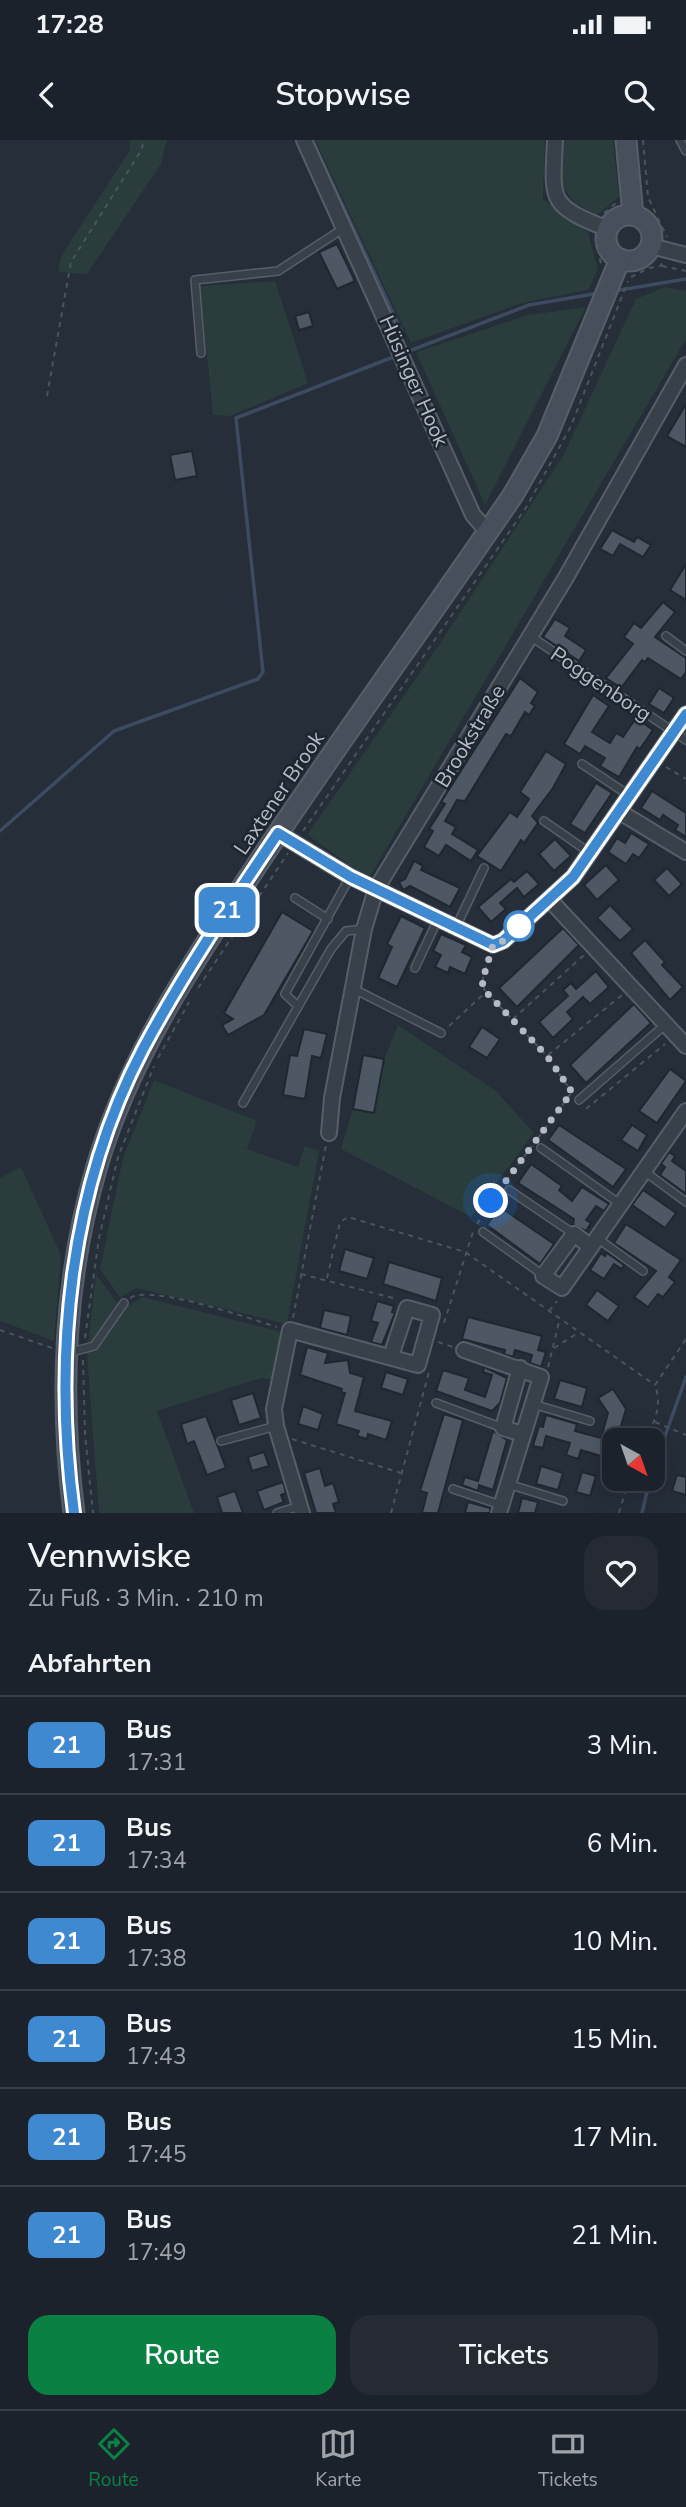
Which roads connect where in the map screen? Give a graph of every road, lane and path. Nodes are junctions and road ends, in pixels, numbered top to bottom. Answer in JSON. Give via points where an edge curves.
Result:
{"nodes":[{"id":1,"x":144,"y":140,"type":"edge"},
{"id":2,"x":304,"y":140,"type":"edge"},
{"id":3,"x":555,"y":140,"type":"edge"},
{"id":4,"x":626,"y":140,"type":"edge"},
{"id":5,"x":643,"y":140,"type":"edge"},
{"id":6,"x":680,"y":140,"type":"edge"},
{"id":7,"x":686,"y":152,"type":"edge"},
{"id":8,"x":633,"y":215,"type":"junction"},
{"id":9,"x":345,"y":227,"type":"junction"},
{"id":10,"x":608,"y":229,"type":"junction"},
{"id":11,"x":658,"y":248,"type":"junction"},
{"id":12,"x":686,"y":255,"type":"edge"},
{"id":13,"x":620,"y":259,"type":"junction"},
{"id":14,"x":661,"y":266,"type":"junction"},
{"id":15,"x":686,"y":271,"type":"edge"},
{"id":16,"x":620,"y":289,"type":"junction"},
{"id":17,"x":201,"y":352,"type":"dead end"},
{"id":18,"x":686,"y":365,"type":"edge"},
{"id":19,"x":47,"y":397,"type":"dead end"},
{"id":20,"x":488,"y":532,"type":"junction"},
{"id":21,"x":530,"y":636,"type":"junction"},
{"id":22,"x":666,"y":636,"type":"dead end"},
{"id":23,"x":686,"y":651,"type":"edge"},
{"id":24,"x":686,"y":714,"type":"edge"},
{"id":25,"x":673,"y":732,"type":"junction"},
{"id":26,"x":686,"y":740,"type":"edge"},
{"id":27,"x":653,"y":758,"type":"junction"},
{"id":28,"x":582,"y":764,"type":"dead end"},
{"id":29,"x":686,"y":779,"type":"edge"},
{"id":30,"x":630,"y":796,"type":"junction"},
{"id":31,"x":620,"y":812,"type":"junction"},
{"id":32,"x":544,"y":821,"type":"dead end"},
{"id":33,"x":278,"y":833,"type":"junction"},
{"id":34,"x":295,"y":844,"type":"junction"},
{"id":35,"x":686,"y":852,"type":"edge"},
{"id":36,"x":591,"y":853,"type":"junction"},
{"id":37,"x":484,"y":868,"type":"dead end"},
{"id":38,"x":351,"y":877,"type":"junction"},
{"id":39,"x":376,"y":889,"type":"junction"},
{"id":40,"x":295,"y":898,"type":"dead end"},
{"id":41,"x":549,"y":899,"type":"junction"},
{"id":42,"x":328,"y":919,"type":"junction"},
{"id":43,"x":438,"y":919,"type":"junction"},
{"id":44,"x":456,"y":928,"type":"junction"},
{"id":45,"x":364,"y":929,"type":"junction"},
{"id":46,"x":493,"y":945,"type":"junction"},
{"id":47,"x":594,"y":947,"type":"junction"},
{"id":48,"x":309,"y":953,"type":"junction"},
{"id":49,"x":324,"y":961,"type":"junction"},
{"id":50,"x":415,"y":968,"type":"dead end"},
{"id":51,"x":632,"y":986,"type":"junction"},
{"id":52,"x":354,"y":989,"type":"junction"},
{"id":53,"x":486,"y":992,"type":"junction"},
{"id":54,"x":298,"y":1006,"type":"junction"},
{"id":55,"x":512,"y":1020,"type":"junction"},
{"id":56,"x":671,"y":1029,"type":"junction"},
{"id":57,"x":442,"y":1033,"type":"joint"},
{"id":58,"x":686,"y":1046,"type":"edge"},
{"id":59,"x":547,"y":1056,"type":"junction"},
{"id":60,"x":572,"y":1092,"type":"junction"},
{"id":61,"x":579,"y":1100,"type":"junction"},
{"id":62,"x":243,"y":1103,"type":"dead end"},
{"id":63,"x":686,"y":1111,"type":"edge"},
{"id":64,"x":329,"y":1133,"type":"joint"},
{"id":65,"x":541,"y":1147,"type":"dead end"},
{"id":66,"x":644,"y":1171,"type":"junction"},
{"id":67,"x":509,"y":1190,"type":"dead end"},
{"id":68,"x":686,"y":1202,"type":"edge"},
{"id":69,"x":621,"y":1205,"type":"junction"},
{"id":70,"x":483,"y":1232,"type":"dead end"},
{"id":71,"x":574,"y":1234,"type":"junction"},
{"id":72,"x":594,"y":1243,"type":"junction"},
{"id":73,"x":465,"y":1252,"type":"junction"},
{"id":74,"x":643,"y":1271,"type":"dead end"},
{"id":75,"x":302,"y":1273,"type":"junction"},
{"id":76,"x":543,"y":1276,"type":"junction"},
{"id":77,"x":327,"y":1278,"type":"junction"},
{"id":78,"x":124,"y":1303,"type":"joint"},
{"id":79,"x":407,"y":1307,"type":"junction"},
{"id":80,"x":559,"y":1320,"type":"junction"},
{"id":81,"x":442,"y":1329,"type":"dead end"},
{"id":82,"x":0,"y":1330,"type":"edge"},
{"id":83,"x":290,"y":1330,"type":"junction"},
{"id":84,"x":578,"y":1333,"type":"junction"},
{"id":85,"x":426,"y":1338,"type":"junction"},
{"id":86,"x":686,"y":1339,"type":"edge"},
{"id":87,"x":553,"y":1349,"type":"junction"},
{"id":88,"x":464,"y":1350,"type":"joint"},
{"id":89,"x":75,"y":1352,"type":"junction"},
{"id":90,"x":391,"y":1356,"type":"junction"},
{"id":91,"x":432,"y":1365,"type":"dead end"},
{"id":92,"x":520,"y":1368,"type":"junction"},
{"id":93,"x":541,"y":1377,"type":"junction"},
{"id":94,"x":655,"y":1385,"type":"junction"},
{"id":95,"x":436,"y":1403,"type":"dead end"},
{"id":96,"x":532,"y":1404,"type":"junction"},
{"id":97,"x":590,"y":1420,"type":"dead end"},
{"id":98,"x":654,"y":1422,"type":"junction"},
{"id":99,"x":503,"y":1428,"type":"junction"},
{"id":100,"x":650,"y":1428,"type":"edge"},
{"id":101,"x":278,"y":1430,"type":"junction"},
{"id":102,"x":523,"y":1434,"type":"junction"},
{"id":103,"x":686,"y":1435,"type":"edge"},
{"id":104,"x":221,"y":1441,"type":"dead end"},
{"id":105,"x":402,"y":1473,"type":"junction"},
{"id":106,"x":508,"y":1484,"type":"junction"},
{"id":107,"x":453,"y":1489,"type":"dead end"},
{"id":108,"x":625,"y":1491,"type":"edge"},
{"id":109,"x":562,"y":1501,"type":"dead end"},
{"id":110,"x":301,"y":1509,"type":"edge"},
{"id":111,"x":500,"y":1509,"type":"edge"},
{"id":112,"x":74,"y":1513,"type":"edge"},
{"id":113,"x":93,"y":1513,"type":"edge"},
{"id":114,"x":277,"y":1513,"type":"edge"},
{"id":115,"x":391,"y":1513,"type":"edge"},
{"id":116,"x":619,"y":1513,"type":"edge"}],
"edges":[{"from":1,"to":19,"type":"path","via":[[71,262]]},
{"from":2,"to":9,"type":"street","name":"Hüsinger Hook"},
{"from":3,"to":10,"type":"street","via":[[552,186],[557,202]]},
{"from":4,"to":8,"type":"street"},
{"from":5,"to":11,"type":"path","via":[[648,197],[667,236]]},
{"from":6,"to":7,"type":"lane"},
{"from":8,"to":10,"type":"street","via":[[623,216]]},
{"from":8,"to":11,"type":"street","via":[[649,226]]},
{"from":9,"to":17,"type":"lane","via":[[278,271],[195,280]]},
{"from":9,"to":20,"type":"street","name":"Hüsinger Hook","via":[[473,515]]},
{"from":10,"to":13,"type":"street","via":[[608,246]]},
{"from":11,"to":12,"type":"street"},
{"from":11,"to":13,"type":"street","via":[[632,261]]},
{"from":11,"to":14,"type":"path"},
{"from":13,"to":16,"type":"street","name":"Laxtener Brook"},
{"from":14,"to":15,"type":"path"},
{"from":14,"to":16,"type":"path","via":[[639,272]]},
{"from":16,"to":20,"type":"street","name":"Laxtener Brook","via":[[600,308],[547,436]]},
{"from":16,"to":34,"type":"path","via":[[571,426],[527,506]]},
{"from":18,"to":21,"type":"street","name":"Brookstraße"},
{"from":20,"to":33,"type":"street","name":"Laxtener Brook"},
{"from":21,"to":25,"type":"lane","name":"Poggenborg"},
{"from":21,"to":39,"type":"street","name":"Brookstraße"},
{"from":22,"to":23,"type":"lane"},
{"from":24,"to":25,"type":"street","name":"Poggenborg"},
{"from":25,"to":26,"type":"lane"},
{"from":25,"to":27,"type":"street","name":"Poggenborg"},
{"from":27,"to":29,"type":"path"},
{"from":27,"to":30,"type":"street","name":"Poggenborg"},
{"from":28,"to":30,"type":"lane"},
{"from":30,"to":31,"type":"street","name":"Poggenborg"},
{"from":31,"to":35,"type":"street"},
{"from":31,"to":36,"type":"street","name":"Poggenborg"},
{"from":32,"to":36,"type":"lane"},
{"from":33,"to":34,"type":"street"},
{"from":33,"to":89,"type":"street","name":"Laxtener Brook","via":[[178,988],[142,1051],[112,1120],[80,1228]]},
{"from":34,"to":38,"type":"street"},
{"from":34,"to":89,"type":"path","via":[[201,983],[155,1064],[118,1157]]},
{"from":36,"to":41,"type":"street","name":"Poggenborg"},
{"from":37,"to":44,"type":"lane"},
{"from":38,"to":39,"type":"street"},
{"from":38,"to":42,"type":"lane"},
{"from":39,"to":43,"type":"street"},
{"from":39,"to":45,"type":"street","name":"Brookstraße"},
{"from":40,"to":42,"type":"lane"},
{"from":41,"to":46,"type":"street","name":"Poggenborg"},
{"from":41,"to":47,"type":"street"},
{"from":42,"to":48,"type":"lane"},
{"from":43,"to":44,"type":"street"},
{"from":43,"to":50,"type":"lane"},
{"from":44,"to":46,"type":"street"},
{"from":45,"to":49,"type":"lane","via":[[346,930]]},
{"from":45,"to":52,"type":"street","name":"Brookstraße"},
{"from":46,"to":53,"type":"path","via":[[482,982]]},
{"from":47,"to":51,"type":"street"},
{"from":47,"to":55,"type":"path"},
{"from":48,"to":49,"type":"lane"},
{"from":48,"to":54,"type":"lane","via":[[285,994]]},
{"from":49,"to":54,"type":"lane"},
{"from":51,"to":56,"type":"street"},
{"from":51,"to":59,"type":"path"},
{"from":52,"to":57,"type":"lane"},
{"from":52,"to":64,"type":"street","name":"Brookstraße"},
{"from":53,"to":55,"type":"path"},
{"from":53,"to":57,"type":"path"},
{"from":54,"to":62,"type":"lane"},
{"from":55,"to":59,"type":"path"},
{"from":56,"to":58,"type":"street"},
{"from":56,"to":61,"type":"lane"},
{"from":56,"to":61,"type":"path","via":[[586,1109]]},
{"from":59,"to":60,"type":"path"},
{"from":60,"to":61,"type":"path"},
{"from":60,"to":73,"type":"path","via":[[480,1217]]},
{"from":63,"to":66,"type":"street"},
{"from":64,"to":75,"type":"path"},
{"from":65,"to":69,"type":"lane"},
{"from":66,"to":68,"type":"lane"},
{"from":66,"to":69,"type":"street"},
{"from":67,"to":71,"type":"lane"},
{"from":69,"to":72,"type":"street"},
{"from":70,"to":76,"type":"lane"},
{"from":71,"to":72,"type":"street"},
{"from":71,"to":76,"type":"street"},
{"from":72,"to":74,"type":"lane"},
{"from":72,"to":76,"type":"street","via":[[562,1288]]},
{"from":73,"to":77,"type":"path","via":[[348,1217],[340,1223]]},
{"from":73,"to":80,"type":"path"},
{"from":73,"to":81,"type":"path"},
{"from":75,"to":77,"type":"path"},
{"from":75,"to":83,"type":"path"},
{"from":77,"to":79,"type":"path","via":[[406,1302]]},
{"from":78,"to":83,"type":"path","via":[[135,1295],[162,1296]]},
{"from":78,"to":89,"type":"lane","via":[[94,1346]]},
{"from":79,"to":85,"type":"street","via":[[432,1315]]},
{"from":79,"to":90,"type":"street"},
{"from":80,"to":84,"type":"path"},
{"from":80,"to":87,"type":"path"},
{"from":82,"to":89,"type":"path"},
{"from":83,"to":90,"type":"street"},
{"from":83,"to":101,"type":"street","via":[[274,1409]]},
{"from":84,"to":87,"type":"path"},
{"from":84,"to":94,"type":"path"},
{"from":85,"to":88,"type":"path"},
{"from":85,"to":90,"type":"street","via":[[418,1365]]},
{"from":86,"to":94,"type":"path"},
{"from":87,"to":93,"type":"path"},
{"from":88,"to":92,"type":"street"},
{"from":89,"to":112,"type":"street","name":"Laxtener Brook","via":[[66,1420]]},
{"from":89,"to":113,"type":"path"},
{"from":91,"to":105,"type":"path"},
{"from":92,"to":93,"type":"street"},
{"from":92,"to":99,"type":"street"},
{"from":93,"to":96,"type":"street"},
{"from":94,"to":98,"type":"path","via":[[660,1398]]},
{"from":95,"to":99,"type":"lane"},
{"from":96,"to":97,"type":"lane"},
{"from":96,"to":102,"type":"street"},
{"from":98,"to":100,"type":"path"},
{"from":98,"to":103,"type":"path"},
{"from":99,"to":102,"type":"street"},
{"from":101,"to":104,"type":"lane"},
{"from":101,"to":105,"type":"path"},
{"from":101,"to":110,"type":"street"},
{"from":102,"to":106,"type":"street"},
{"from":105,"to":115,"type":"path"},
{"from":106,"to":109,"type":"lane"},
{"from":106,"to":111,"type":"street"},
{"from":107,"to":111,"type":"lane"},
{"from":108,"to":116,"type":"path"},
{"from":110,"to":114,"type":"lane"}]}
